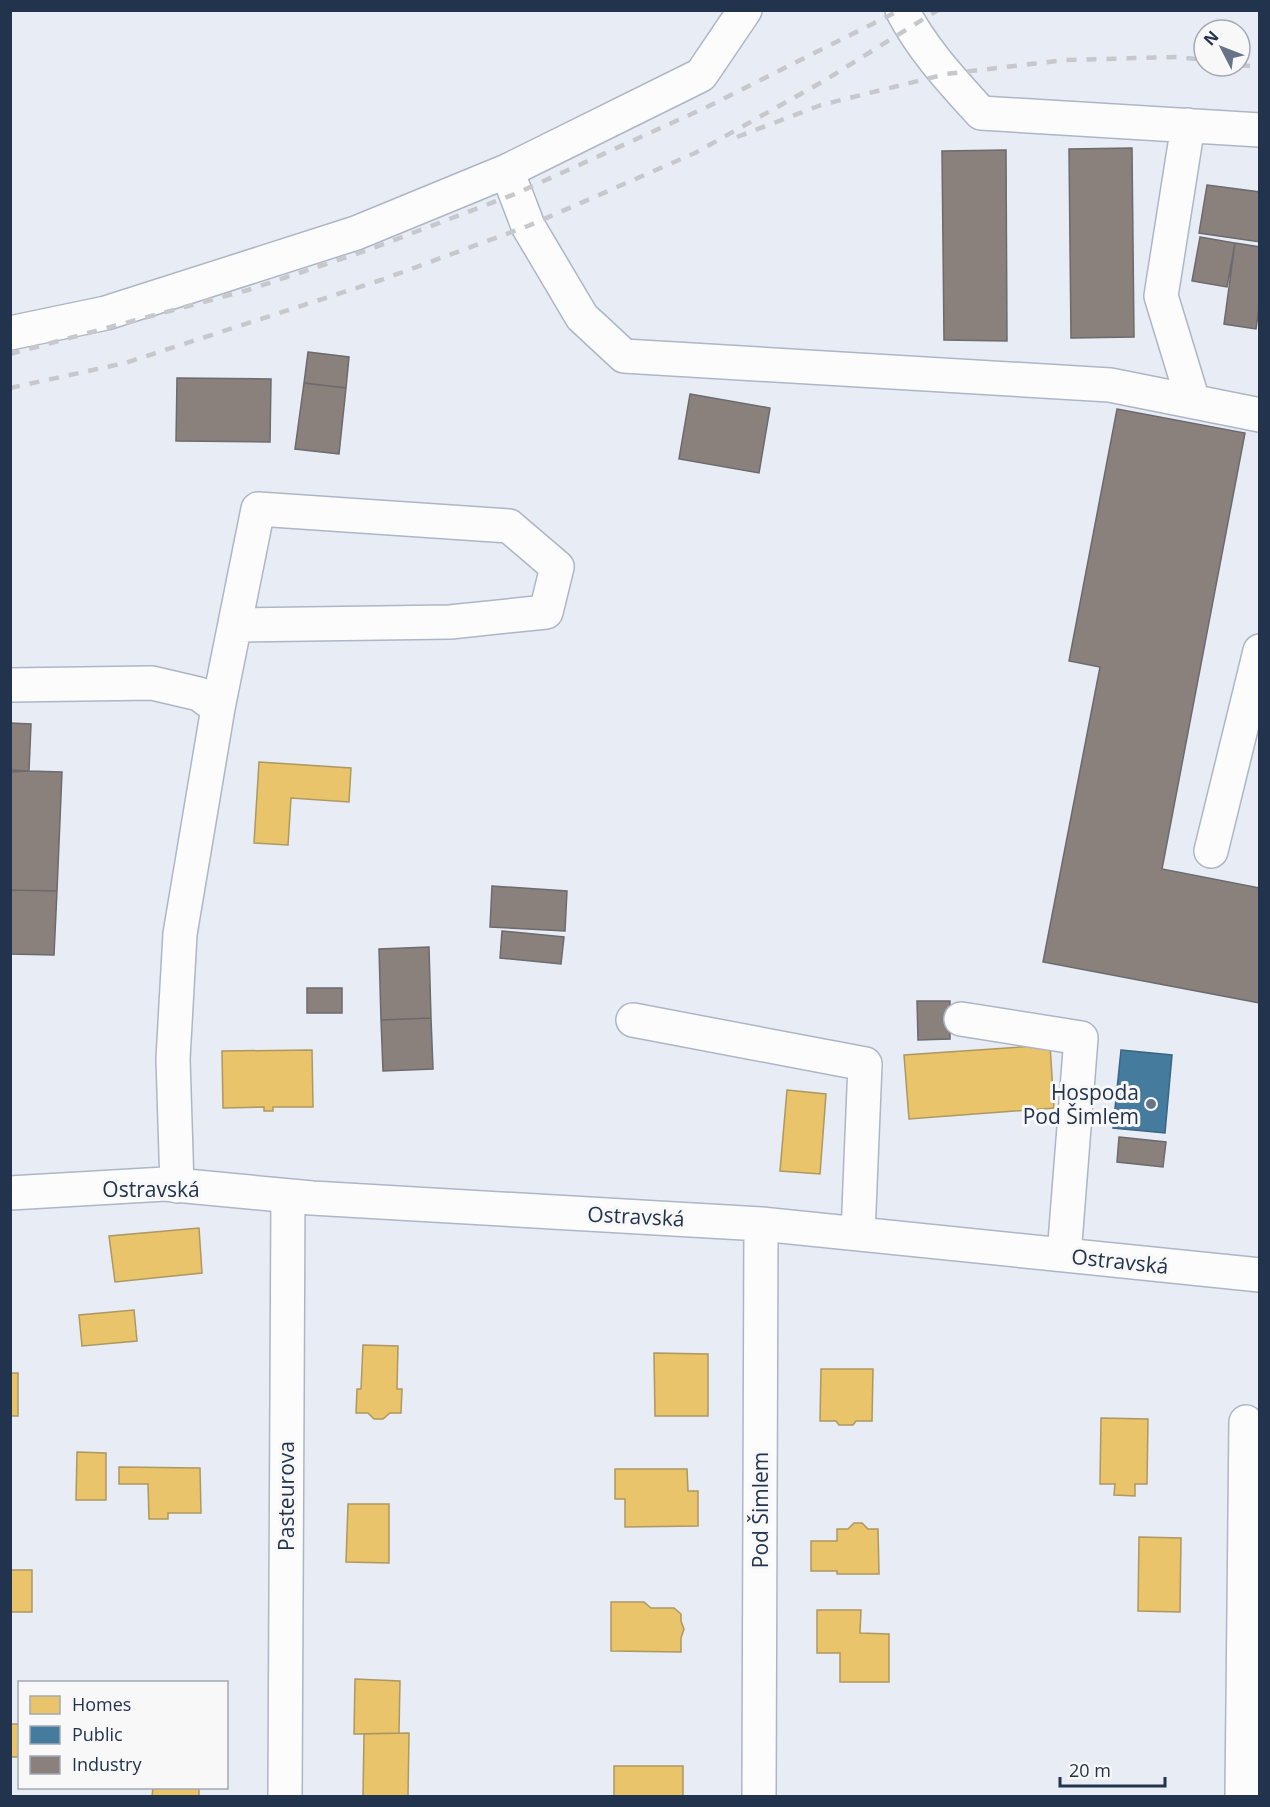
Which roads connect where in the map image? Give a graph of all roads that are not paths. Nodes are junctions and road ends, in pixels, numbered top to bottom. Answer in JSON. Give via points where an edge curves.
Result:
{"nodes":[{"id":1,"x":745,"y":10,"type":"edge"},
{"id":2,"x":902,"y":10,"type":"edge"},
{"id":3,"x":1188,"y":125,"type":"junction"},
{"id":4,"x":1260,"y":130,"type":"edge"},
{"id":5,"x":507,"y":171,"type":"junction"},
{"id":6,"x":10,"y":333,"type":"edge"},
{"id":7,"x":1192,"y":401,"type":"junction"},
{"id":8,"x":1260,"y":415,"type":"edge"},
{"id":9,"x":235,"y":625,"type":"junction"},
{"id":10,"x":1260,"y":651,"type":"edge"},
{"id":11,"x":10,"y":685,"type":"edge"},
{"id":12,"x":218,"y":708,"type":"junction"},
{"id":13,"x":1211,"y":851,"type":"dead end"},
{"id":14,"x":961,"y":1019,"type":"dead end"},
{"id":15,"x":633,"y":1020,"type":"dead end"},
{"id":16,"x":177,"y":1186,"type":"junction"},
{"id":17,"x":10,"y":1193,"type":"edge"},
{"id":18,"x":288,"y":1196,"type":"junction"},
{"id":19,"x":761,"y":1224,"type":"junction"},
{"id":20,"x":858,"y":1234,"type":"junction"},
{"id":21,"x":1064,"y":1255,"type":"junction"},
{"id":22,"x":1260,"y":1275,"type":"edge"},
{"id":23,"x":1246,"y":1422,"type":"dead end"},
{"id":24,"x":285,"y":1797,"type":"edge"},
{"id":25,"x":759,"y":1797,"type":"edge"},
{"id":26,"x":1242,"y":1797,"type":"edge"}],
"edges":[{"from":1,"to":5,"type":"street","via":[[701,75]]},
{"from":2,"to":3,"type":"street","via":[[939,65],[981,113]]},
{"from":3,"to":4,"type":"street"},
{"from":3,"to":7,"type":"street","via":[[1161,296]]},
{"from":5,"to":6,"type":"street","via":[[356,233],[106,313]]},
{"from":5,"to":7,"type":"street","via":[[528,226],[582,317],[624,356],[1110,385]]},
{"from":7,"to":8,"type":"street"},
{"from":9,"to":9,"type":"street","via":[[258,509],[509,526],[557,567],[546,612],[450,622]]},
{"from":9,"to":12,"type":"street"},
{"from":10,"to":13,"type":"street"},
{"from":11,"to":12,"type":"street","via":[[152,683],[199,694]]},
{"from":12,"to":16,"type":"street","via":[[180,934],[173,1059]]},
{"from":14,"to":21,"type":"street","via":[[1081,1038]]},
{"from":15,"to":20,"type":"street","via":[[864,1064]]},
{"from":16,"to":17,"type":"street","name":"Ostravská"},
{"from":16,"to":18,"type":"street","name":"Ostravská"},
{"from":18,"to":19,"type":"street","name":"Ostravská"},
{"from":18,"to":24,"type":"street","name":"Pasteurova"},
{"from":19,"to":20,"type":"street","name":"Ostravská"},
{"from":19,"to":25,"type":"street","name":"Pod Šimlem"},
{"from":20,"to":21,"type":"street","name":"Ostravská"},
{"from":21,"to":22,"type":"street","name":"Ostravská"},
{"from":23,"to":26,"type":"street"}]}
